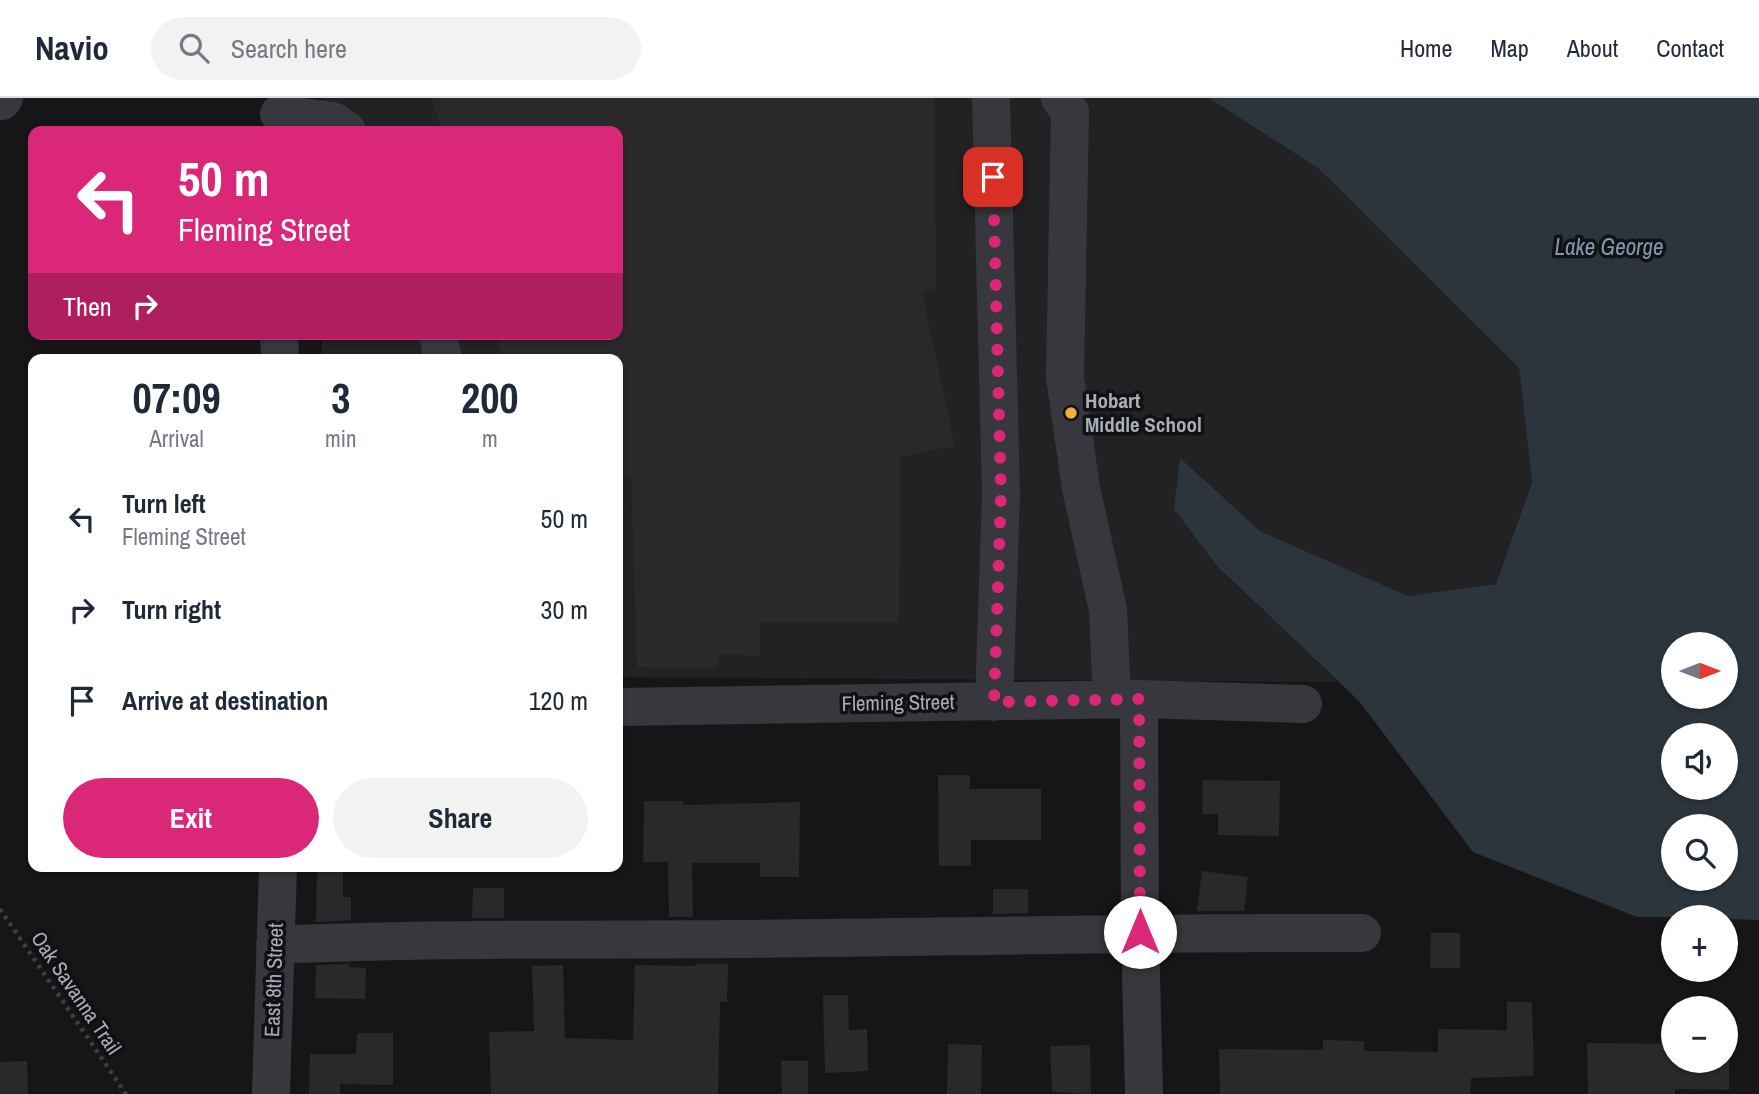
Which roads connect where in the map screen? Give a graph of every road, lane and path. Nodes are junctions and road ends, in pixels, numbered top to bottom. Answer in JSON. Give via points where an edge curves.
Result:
{"nodes":[{"id":1,"x":991,"y":98,"type":"edge"},
{"id":2,"x":1060,"y":98,"type":"edge"},
{"id":3,"x":279,"y":115,"type":"edge"},
{"id":4,"x":340,"y":126,"type":"edge"},
{"id":5,"x":1126,"y":700,"type":"junction"},
{"id":6,"x":994,"y":702,"type":"junction"},
{"id":7,"x":1303,"y":704,"type":"dead end"},
{"id":8,"x":623,"y":707,"type":"edge"},
{"id":9,"x":278,"y":872,"type":"edge"},
{"id":10,"x":0,"y":909,"type":"edge"},
{"id":11,"x":1140,"y":932,"type":"junction"},
{"id":12,"x":1362,"y":933,"type":"dead end"},
{"id":13,"x":275,"y":946,"type":"junction"},
{"id":14,"x":126,"y":1094,"type":"edge"},
{"id":15,"x":271,"y":1094,"type":"edge"},
{"id":16,"x":1144,"y":1094,"type":"edge"}],
"edges":[{"from":1,"to":6,"type":"street","via":[[1001,494]]},
{"from":2,"to":5,"type":"street","via":[[1070,112],[1065,377],[1081,488]]},
{"from":3,"to":4,"type":"street","via":[[333,121]]},
{"from":5,"to":6,"type":"street","name":"Fleming Street"},
{"from":5,"to":7,"type":"street","name":"Fleming Street"},
{"from":5,"to":11,"type":"street"},
{"from":6,"to":8,"type":"street","name":"Fleming Street"},
{"from":9,"to":13,"type":"street","name":"East 8th Street"},
{"from":10,"to":14,"type":"path","name":"Oak Savanna Trail"},
{"from":11,"to":12,"type":"street"},
{"from":11,"to":13,"type":"street"},
{"from":11,"to":16,"type":"street"},
{"from":13,"to":15,"type":"street","name":"East 8th Street"}]}
